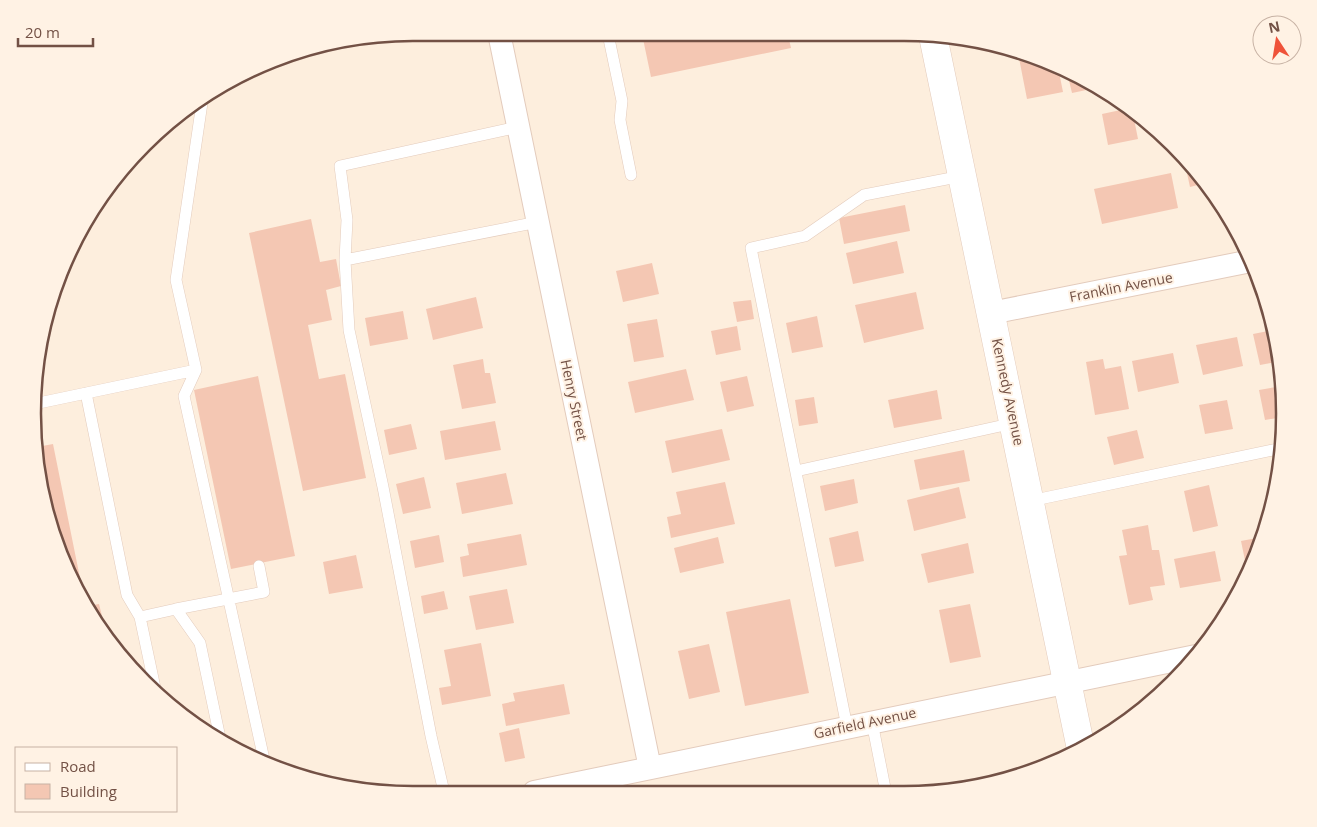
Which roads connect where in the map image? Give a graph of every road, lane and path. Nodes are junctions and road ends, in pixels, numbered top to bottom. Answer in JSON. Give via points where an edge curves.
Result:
{"nodes":[{"id":1,"x":501,"y":41,"type":"edge"},
{"id":2,"x":609,"y":41,"type":"edge"},
{"id":3,"x":934,"y":43,"type":"edge"},
{"id":4,"x":201,"y":108,"type":"edge"},
{"id":5,"x":518,"y":127,"type":"junction"},
{"id":6,"x":631,"y":175,"type":"dead end"},
{"id":7,"x":962,"y":176,"type":"junction"},
{"id":8,"x":538,"y":222,"type":"junction"},
{"id":9,"x":345,"y":260,"type":"junction"},
{"id":10,"x":1243,"y":263,"type":"edge"},
{"id":11,"x":991,"y":313,"type":"junction"},
{"id":12,"x":196,"y":370,"type":"junction"},
{"id":13,"x":86,"y":393,"type":"junction"},
{"id":14,"x":41,"y":402,"type":"edge"},
{"id":15,"x":1014,"y":423,"type":"junction"},
{"id":16,"x":1274,"y":450,"type":"edge"},
{"id":17,"x":796,"y":471,"type":"junction"},
{"id":18,"x":1030,"y":500,"type":"junction"},
{"id":19,"x":258,"y":566,"type":"dead end"},
{"id":20,"x":229,"y":598,"type":"junction"},
{"id":21,"x":176,"y":608,"type":"junction"},
{"id":22,"x":140,"y":617,"type":"junction"},
{"id":23,"x":1183,"y":659,"type":"edge"},
{"id":24,"x":153,"y":680,"type":"edge"},
{"id":25,"x":1067,"y":682,"type":"junction"},
{"id":26,"x":872,"y":722,"type":"junction"},
{"id":27,"x":846,"y":727,"type":"junction"},
{"id":28,"x":218,"y":730,"type":"edge"},
{"id":29,"x":1079,"y":741,"type":"edge"},
{"id":30,"x":263,"y":753,"type":"edge"},
{"id":31,"x":650,"y":768,"type":"junction"},
{"id":32,"x":443,"y":786,"type":"edge"},
{"id":33,"x":563,"y":786,"type":"edge"},
{"id":34,"x":884,"y":786,"type":"edge"}],
"edges":[{"from":1,"to":5,"type":"street","name":"Henry Street"},
{"from":2,"to":6,"type":"lane","via":[[622,101],[620,120]]},
{"from":3,"to":7,"type":"street","name":"Kennedy Avenue"},
{"from":4,"to":12,"type":"lane","via":[[176,280]]},
{"from":5,"to":8,"type":"street","name":"Henry Street"},
{"from":5,"to":9,"type":"lane","via":[[340,166],[347,220]]},
{"from":7,"to":11,"type":"street","name":"Kennedy Avenue"},
{"from":7,"to":17,"type":"lane","via":[[864,195],[805,236],[751,248]]},
{"from":8,"to":9,"type":"lane"},
{"from":8,"to":31,"type":"street","name":"Henry Street"},
{"from":9,"to":32,"type":"lane","via":[[349,330]]},
{"from":10,"to":11,"type":"street","name":"Franklin Avenue"},
{"from":11,"to":15,"type":"street","name":"Kennedy Avenue"},
{"from":12,"to":13,"type":"lane"},
{"from":12,"to":20,"type":"lane","via":[[184,396]]},
{"from":13,"to":14,"type":"lane"},
{"from":13,"to":22,"type":"lane","via":[[127,595]]},
{"from":15,"to":17,"type":"lane"},
{"from":15,"to":18,"type":"street","name":"Kennedy Avenue"},
{"from":16,"to":18,"type":"lane"},
{"from":17,"to":27,"type":"lane"},
{"from":18,"to":25,"type":"street","name":"Kennedy Avenue"},
{"from":19,"to":20,"type":"lane","via":[[264,592]]},
{"from":20,"to":21,"type":"lane"},
{"from":20,"to":30,"type":"lane"},
{"from":21,"to":22,"type":"lane"},
{"from":21,"to":28,"type":"lane","via":[[200,643]]},
{"from":22,"to":24,"type":"lane"},
{"from":23,"to":25,"type":"street","name":"Garfield Avenue"},
{"from":25,"to":26,"type":"street","name":"Garfield Avenue"},
{"from":25,"to":29,"type":"street","name":"Kennedy Avenue"},
{"from":26,"to":27,"type":"street","name":"Garfield Avenue"},
{"from":26,"to":34,"type":"lane"},
{"from":27,"to":31,"type":"street","name":"Garfield Avenue"},
{"from":31,"to":33,"type":"street","name":"Garfield Avenue"}]}
